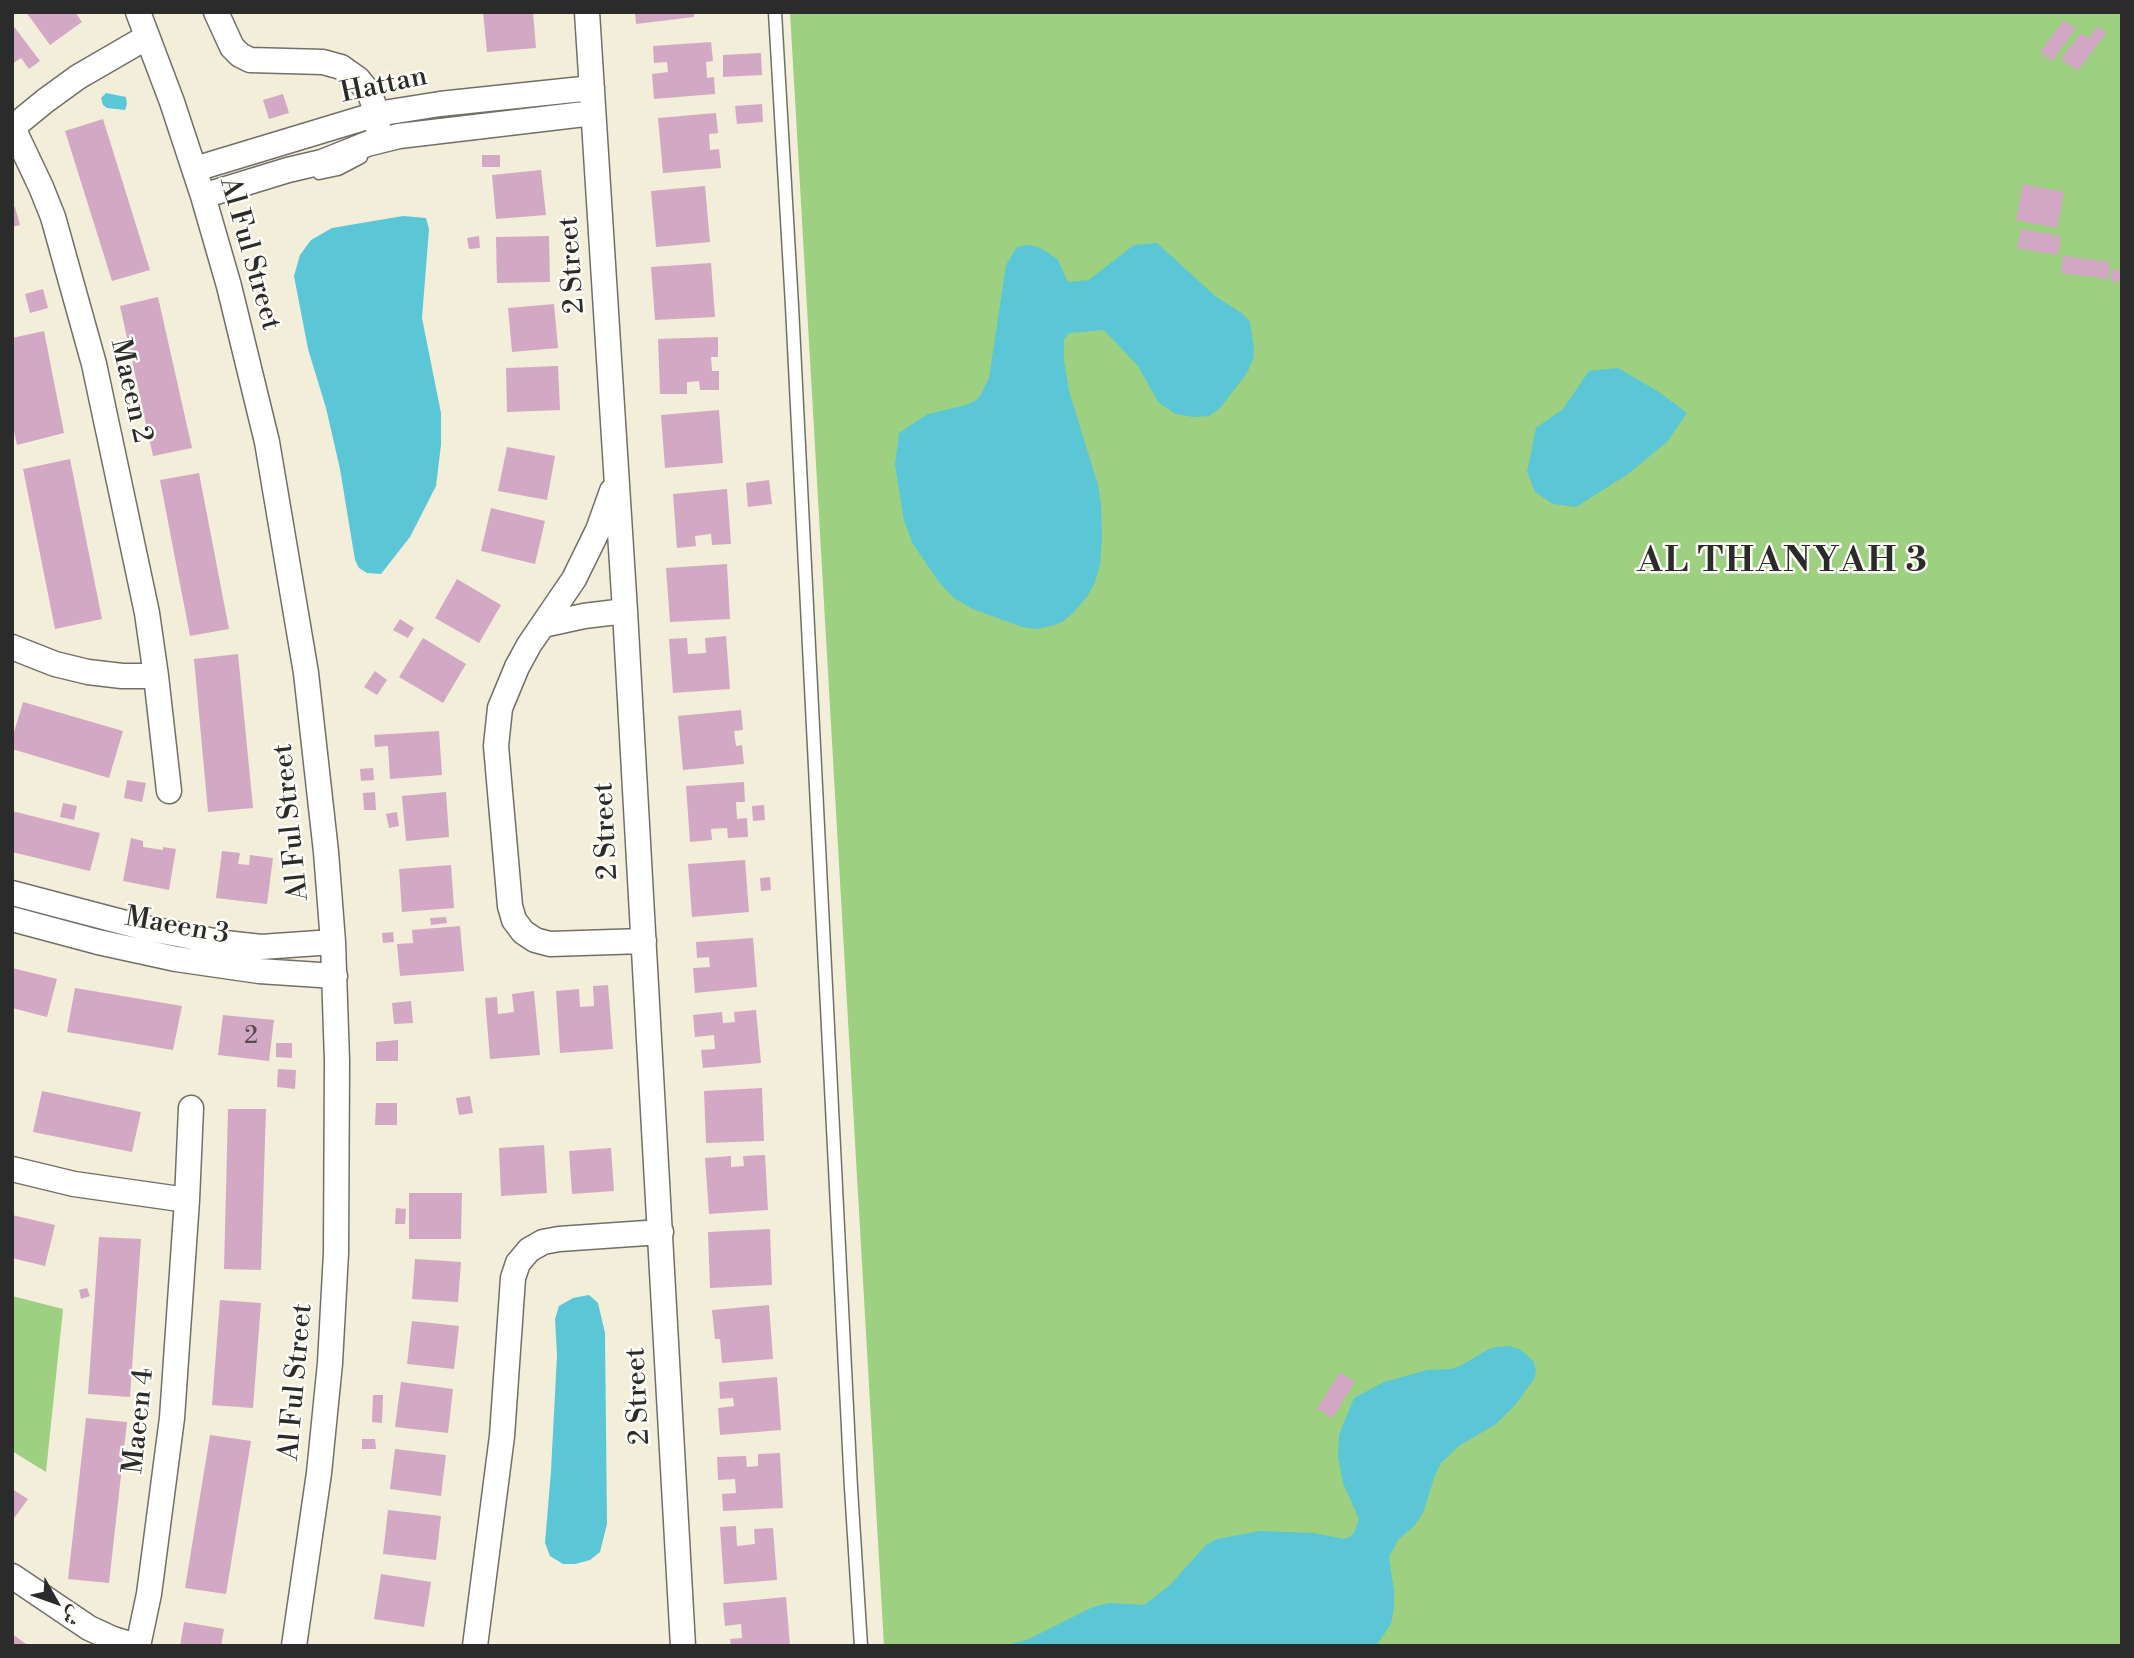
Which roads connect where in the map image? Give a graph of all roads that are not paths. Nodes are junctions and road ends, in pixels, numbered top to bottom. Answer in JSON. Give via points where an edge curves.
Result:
{"nodes":[{"id":1,"x":138,"y":12,"type":"edge"},
{"id":2,"x":216,"y":12,"type":"edge"},
{"id":3,"x":587,"y":12,"type":"edge"},
{"id":4,"x":775,"y":12,"type":"edge"},
{"id":5,"x":147,"y":37,"type":"junction"},
{"id":6,"x":592,"y":88,"type":"junction"},
{"id":7,"x":593,"y":113,"type":"junction"},
{"id":8,"x":377,"y":114,"type":"junction"},
{"id":9,"x":12,"y":128,"type":"edge"},
{"id":10,"x":378,"y":140,"type":"junction"},
{"id":11,"x":280,"y":144,"type":"junction"},
{"id":12,"x":195,"y":170,"type":"junction"},
{"id":13,"x":288,"y":170,"type":"junction"},
{"id":14,"x":203,"y":196,"type":"junction"},
{"id":15,"x":616,"y":477,"type":"junction"},
{"id":16,"x":625,"y":611,"type":"junction"},
{"id":17,"x":543,"y":625,"type":"junction"},
{"id":18,"x":12,"y":647,"type":"edge"},
{"id":19,"x":156,"y":676,"type":"junction"},
{"id":20,"x":169,"y":791,"type":"dead end"},
{"id":21,"x":12,"y":893,"type":"edge"},
{"id":22,"x":12,"y":919,"type":"edge"},
{"id":23,"x":644,"y":941,"type":"junction"},
{"id":24,"x":333,"y":942,"type":"junction"},
{"id":25,"x":335,"y":976,"type":"junction"},
{"id":26,"x":191,"y":1108,"type":"dead end"},
{"id":27,"x":12,"y":1169,"type":"edge"},
{"id":28,"x":187,"y":1200,"type":"junction"},
{"id":29,"x":661,"y":1232,"type":"junction"},
{"id":30,"x":12,"y":1576,"type":"edge"},
{"id":31,"x":137,"y":1646,"type":"edge"},
{"id":32,"x":294,"y":1646,"type":"edge"},
{"id":33,"x":475,"y":1646,"type":"edge"},
{"id":34,"x":684,"y":1646,"type":"edge"},
{"id":35,"x":861,"y":1646,"type":"edge"}],
"edges":[{"from":1,"to":5,"type":"street","name":"Al Ful Street"},
{"from":2,"to":8,"type":"street","via":[[240,55],[250,60],[323,62],[341,68],[370,94]]},
{"from":3,"to":6,"type":"street","name":"2 Street"},
{"from":4,"to":35,"type":"lane"},
{"from":5,"to":9,"type":"street","name":"Maeen 2","via":[[78,77]]},
{"from":5,"to":12,"type":"street","name":"Al Ful Street"},
{"from":6,"to":7,"type":"street","name":"2 Street"},
{"from":6,"to":8,"type":"street","name":"Hattan"},
{"from":7,"to":10,"type":"street"},
{"from":7,"to":15,"type":"street","name":"2 Street"},
{"from":8,"to":10,"type":"street"},
{"from":8,"to":11,"type":"street","name":"Hattan"},
{"from":9,"to":19,"type":"street","name":"Maeen 2","via":[[53,217],[94,364]]},
{"from":10,"to":13,"type":"street"},
{"from":11,"to":12,"type":"street","name":"Hattan"},
{"from":11,"to":13,"type":"street"},
{"from":12,"to":14,"type":"street","name":"Al Ful Street"},
{"from":13,"to":14,"type":"street"},
{"from":14,"to":24,"type":"street","name":"Al Ful Street","via":[[251,373],[280,513],[316,750]]},
{"from":15,"to":16,"type":"street","name":"2 Street"},
{"from":15,"to":17,"type":"street","via":[[587,555]]},
{"from":16,"to":17,"type":"street"},
{"from":16,"to":23,"type":"street","name":"2 Street"},
{"from":17,"to":23,"type":"street","via":[[507,689],[497,727],[514,920],[523,932],[550,944]]},
{"from":18,"to":19,"type":"street","via":[[88,673]]},
{"from":19,"to":20,"type":"street","name":"Maeen 2"},
{"from":21,"to":24,"type":"street","name":"Maeen 3","via":[[145,929],[225,943],[261,947]]},
{"from":22,"to":25,"type":"street","name":"Maeen 3","via":[[196,963]]},
{"from":23,"to":29,"type":"street","name":"2 Street"},
{"from":24,"to":25,"type":"street","name":"Al Ful Street"},
{"from":25,"to":32,"type":"street","name":"Al Ful Street","via":[[337,1226],[330,1363]]},
{"from":26,"to":28,"type":"street","name":"Maeen 4"},
{"from":27,"to":28,"type":"street","via":[[87,1187]]},
{"from":28,"to":31,"type":"street","name":"Maeen 4","via":[[172,1418],[149,1594]]},
{"from":29,"to":33,"type":"street","via":[[551,1240],[529,1251],[518,1263]]},
{"from":29,"to":34,"type":"street","name":"2 Street"},
{"from":30,"to":31,"type":"street","name":"Maeen 4","via":[[89,1628]]}]}
